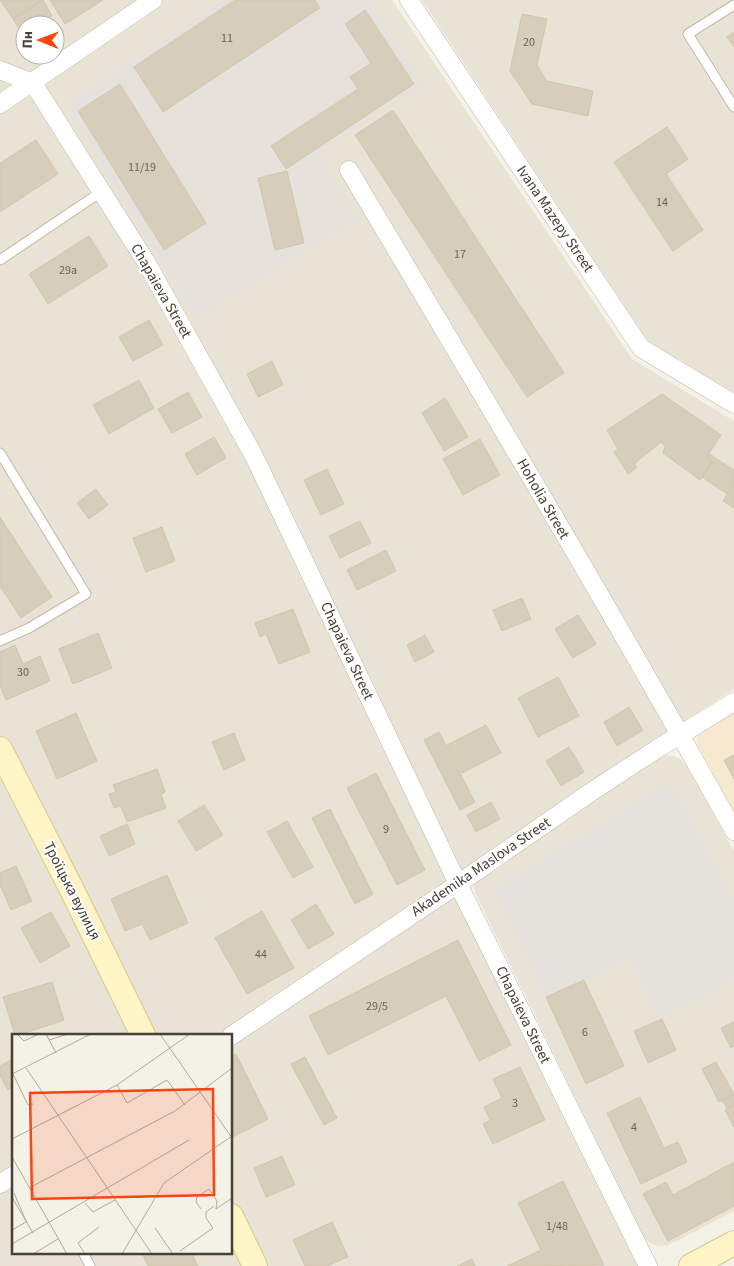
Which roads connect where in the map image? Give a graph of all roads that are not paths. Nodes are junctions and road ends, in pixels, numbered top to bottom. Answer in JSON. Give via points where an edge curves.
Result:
{"nodes":[{"id":1,"x":153,"y":0,"type":"edge"},
{"id":2,"x":409,"y":0,"type":"edge"},
{"id":3,"x":734,"y":5,"type":"edge"},
{"id":4,"x":0,"y":70,"type":"edge"},
{"id":5,"x":33,"y":83,"type":"junction"},
{"id":6,"x":0,"y":104,"type":"edge"},
{"id":7,"x":734,"y":107,"type":"edge"},
{"id":8,"x":349,"y":170,"type":"dead end"},
{"id":9,"x":101,"y":192,"type":"junction"},
{"id":10,"x":0,"y":260,"type":"edge"},
{"id":11,"x":734,"y":404,"type":"edge"},
{"id":12,"x":0,"y":453,"type":"edge"},
{"id":13,"x":0,"y":641,"type":"edge"},
{"id":14,"x":734,"y":702,"type":"edge"},
{"id":15,"x":681,"y":735,"type":"junction"},
{"id":16,"x":0,"y":749,"type":"edge"},
{"id":17,"x":734,"y":831,"type":"edge"},
{"id":18,"x":458,"y":884,"type":"junction"},
{"id":19,"x":143,"y":1034,"type":"edge"},
{"id":20,"x":232,"y":1035,"type":"edge"},
{"id":21,"x":12,"y":1176,"type":"edge"},
{"id":22,"x":0,"y":1184,"type":"edge"},
{"id":23,"x":232,"y":1218,"type":"edge"},
{"id":24,"x":734,"y":1243,"type":"edge"},
{"id":25,"x":84,"y":1254,"type":"edge"},
{"id":26,"x":90,"y":1266,"type":"edge"},
{"id":27,"x":255,"y":1266,"type":"edge"},
{"id":28,"x":648,"y":1266,"type":"edge"},
{"id":29,"x":691,"y":1266,"type":"edge"}],
"edges":[{"from":1,"to":5,"type":"street"},
{"from":2,"to":11,"type":"street","name":"Ivana Mazepy Street","via":[[641,348]]},
{"from":3,"to":7,"type":"lane","via":[[688,34]]},
{"from":4,"to":5,"type":"street"},
{"from":5,"to":6,"type":"street"},
{"from":5,"to":9,"type":"street","name":"Chapaieva Street"},
{"from":8,"to":15,"type":"street","name":"Hoholia Street"},
{"from":9,"to":10,"type":"lane"},
{"from":9,"to":18,"type":"street","name":"Chapaieva Street","via":[[146,262],[254,456]]},
{"from":12,"to":13,"type":"lane","via":[[86,594]]},
{"from":14,"to":15,"type":"street","name":"Akademika Maslova Street"},
{"from":15,"to":17,"type":"street","name":"Hoholia Street"},
{"from":15,"to":18,"type":"street","name":"Akademika Maslova Street","via":[[591,792]]},
{"from":16,"to":19,"type":"main road","name":"Троїцька вулиця"},
{"from":18,"to":20,"type":"street","name":"Akademika Maslova Street"},
{"from":18,"to":28,"type":"street","name":"Chapaieva Street"},
{"from":21,"to":22,"type":"street"},
{"from":23,"to":27,"type":"main road"},
{"from":24,"to":29,"type":"main road"},
{"from":25,"to":26,"type":"lane"}]}
